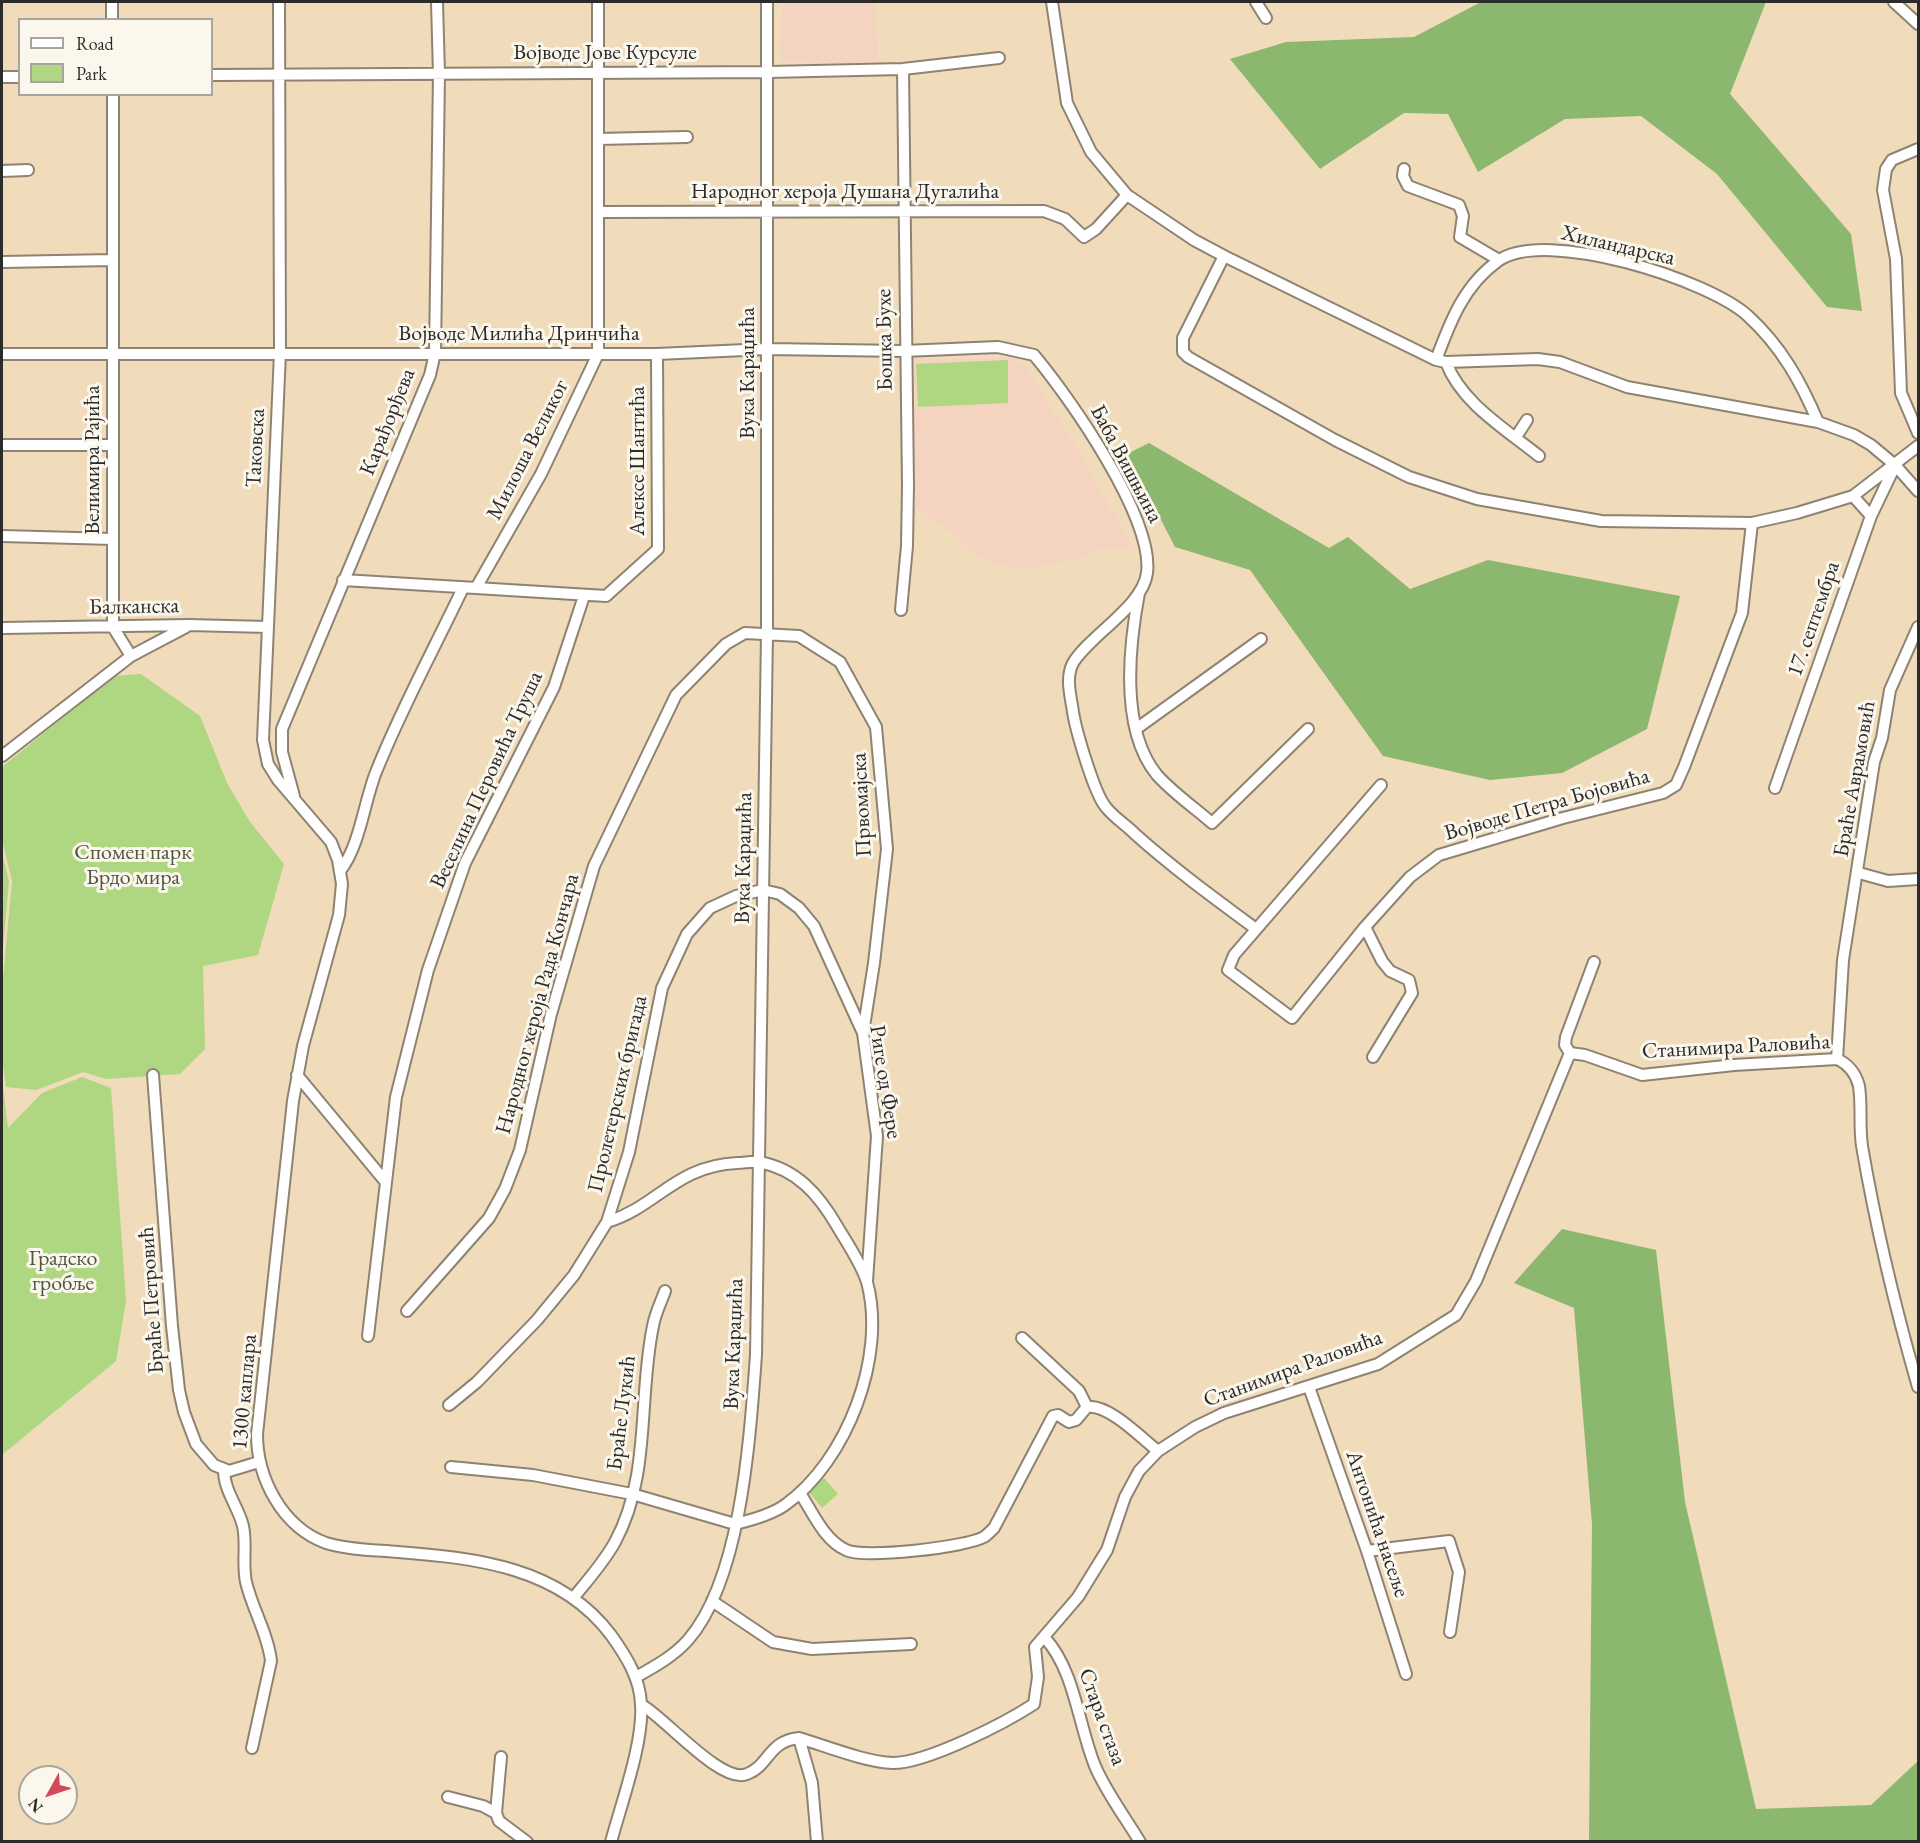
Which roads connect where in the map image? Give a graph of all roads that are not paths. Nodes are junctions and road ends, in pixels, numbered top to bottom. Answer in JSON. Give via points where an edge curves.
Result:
{"nodes":[{"id":1,"x":112,"y":2,"type":"edge"},
{"id":2,"x":279,"y":2,"type":"edge"},
{"id":3,"x":437,"y":2,"type":"edge"},
{"id":4,"x":598,"y":2,"type":"edge"},
{"id":5,"x":767,"y":2,"type":"edge"},
{"id":6,"x":1052,"y":2,"type":"edge"},
{"id":7,"x":1256,"y":2,"type":"edge"},
{"id":8,"x":1894,"y":2,"type":"edge"},
{"id":9,"x":112,"y":18,"type":"edge"},
{"id":10,"x":1266,"y":18,"type":"dead end"},
{"id":11,"x":1918,"y":24,"type":"edge"},
{"id":12,"x":999,"y":58,"type":"dead end"},
{"id":13,"x":903,"y":69,"type":"junction"},
{"id":14,"x":769,"y":72,"type":"junction"},
{"id":15,"x":599,"y":73,"type":"junction"},
{"id":16,"x":439,"y":74,"type":"junction"},
{"id":17,"x":213,"y":75,"type":"edge"},
{"id":18,"x":2,"y":77,"type":"edge"},
{"id":19,"x":18,"y":77,"type":"edge"},
{"id":20,"x":279,"y":77,"type":"junction"},
{"id":21,"x":113,"y":96,"type":"edge"},
{"id":22,"x":687,"y":137,"type":"dead end"},
{"id":23,"x":598,"y":139,"type":"junction"},
{"id":24,"x":1918,"y":149,"type":"edge"},
{"id":25,"x":1404,"y":169,"type":"dead end"},
{"id":26,"x":28,"y":170,"type":"dead end"},
{"id":27,"x":2,"y":171,"type":"edge"},
{"id":28,"x":1127,"y":195,"type":"junction"},
{"id":29,"x":767,"y":211,"type":"junction"},
{"id":30,"x":597,"y":212,"type":"junction"},
{"id":31,"x":903,"y":212,"type":"junction"},
{"id":32,"x":1224,"y":256,"type":"junction"},
{"id":33,"x":113,"y":260,"type":"junction"},
{"id":34,"x":1499,"y":260,"type":"junction"},
{"id":35,"x":2,"y":262,"type":"edge"},
{"id":36,"x":767,"y":349,"type":"junction"},
{"id":37,"x":904,"y":351,"type":"junction"},
{"id":38,"x":113,"y":352,"type":"junction"},
{"id":39,"x":280,"y":353,"type":"junction"},
{"id":40,"x":435,"y":353,"type":"junction"},
{"id":41,"x":2,"y":354,"type":"edge"},
{"id":42,"x":598,"y":354,"type":"junction"},
{"id":43,"x":657,"y":354,"type":"junction"},
{"id":44,"x":1034,"y":355,"type":"joint"},
{"id":45,"x":1441,"y":361,"type":"junction"},
{"id":46,"x":1527,"y":420,"type":"dead end"},
{"id":47,"x":1818,"y":422,"type":"junction"},
{"id":48,"x":1918,"y":433,"type":"edge"},
{"id":49,"x":1516,"y":437,"type":"junction"},
{"id":50,"x":2,"y":445,"type":"edge"},
{"id":51,"x":113,"y":445,"type":"junction"},
{"id":52,"x":1918,"y":446,"type":"edge"},
{"id":53,"x":1539,"y":456,"type":"dead end"},
{"id":54,"x":1895,"y":465,"type":"junction"},
{"id":55,"x":1918,"y":491,"type":"edge"},
{"id":56,"x":1853,"y":496,"type":"junction"},
{"id":57,"x":1871,"y":516,"type":"junction"},
{"id":58,"x":1752,"y":523,"type":"junction"},
{"id":59,"x":2,"y":536,"type":"edge"},
{"id":60,"x":113,"y":539,"type":"junction"},
{"id":61,"x":343,"y":580,"type":"junction"},
{"id":62,"x":463,"y":588,"type":"junction"},
{"id":63,"x":476,"y":588,"type":"junction"},
{"id":64,"x":1139,"y":592,"type":"junction"},
{"id":65,"x":584,"y":596,"type":"junction"},
{"id":66,"x":901,"y":610,"type":"dead end"},
{"id":67,"x":189,"y":625,"type":"junction"},
{"id":68,"x":113,"y":627,"type":"junction"},
{"id":69,"x":267,"y":627,"type":"junction"},
{"id":70,"x":1918,"y":627,"type":"edge"},
{"id":71,"x":2,"y":628,"type":"edge"},
{"id":72,"x":767,"y":634,"type":"junction"},
{"id":73,"x":1261,"y":639,"type":"dead end"},
{"id":74,"x":131,"y":656,"type":"junction"},
{"id":75,"x":1136,"y":729,"type":"junction"},
{"id":76,"x":1308,"y":729,"type":"dead end"},
{"id":77,"x":2,"y":756,"type":"edge"},
{"id":78,"x":1381,"y":785,"type":"dead end"},
{"id":79,"x":1774,"y":788,"type":"dead end"},
{"id":80,"x":295,"y":799,"type":"junction"},
{"id":81,"x":340,"y":871,"type":"junction"},
{"id":82,"x":1859,"y":873,"type":"junction"},
{"id":83,"x":1918,"y":879,"type":"edge"},
{"id":84,"x":763,"y":890,"type":"junction"},
{"id":85,"x":1365,"y":927,"type":"junction"},
{"id":86,"x":1256,"y":929,"type":"junction"},
{"id":87,"x":1594,"y":962,"type":"dead end"},
{"id":88,"x":863,"y":1033,"type":"junction"},
{"id":89,"x":1570,"y":1053,"type":"junction"},
{"id":90,"x":1373,"y":1057,"type":"dead end"},
{"id":91,"x":1837,"y":1059,"type":"junction"},
{"id":92,"x":297,"y":1074,"type":"junction"},
{"id":93,"x":153,"y":1075,"type":"dead end"},
{"id":94,"x":759,"y":1162,"type":"junction"},
{"id":95,"x":384,"y":1180,"type":"junction"},
{"id":96,"x":607,"y":1222,"type":"junction"},
{"id":97,"x":867,"y":1281,"type":"junction"},
{"id":98,"x":665,"y":1291,"type":"dead end"},
{"id":99,"x":407,"y":1311,"type":"dead end"},
{"id":100,"x":368,"y":1336,"type":"dead end"},
{"id":101,"x":1022,"y":1338,"type":"dead end"},
{"id":102,"x":1309,"y":1387,"type":"junction"},
{"id":103,"x":1918,"y":1387,"type":"edge"},
{"id":104,"x":449,"y":1405,"type":"dead end"},
{"id":105,"x":1087,"y":1407,"type":"junction"},
{"id":106,"x":1158,"y":1451,"type":"junction"},
{"id":107,"x":259,"y":1462,"type":"junction"},
{"id":108,"x":451,"y":1467,"type":"dead end"},
{"id":109,"x":224,"y":1470,"type":"junction"},
{"id":110,"x":800,"y":1493,"type":"junction"},
{"id":111,"x":632,"y":1494,"type":"junction"},
{"id":112,"x":735,"y":1524,"type":"junction"},
{"id":113,"x":1367,"y":1551,"type":"junction"},
{"id":114,"x":574,"y":1597,"type":"junction"},
{"id":115,"x":712,"y":1600,"type":"junction"},
{"id":116,"x":1450,"y":1632,"type":"dead end"},
{"id":117,"x":1044,"y":1638,"type":"junction"},
{"id":118,"x":911,"y":1644,"type":"dead end"},
{"id":119,"x":1406,"y":1674,"type":"dead end"},
{"id":120,"x":636,"y":1677,"type":"junction"},
{"id":121,"x":642,"y":1705,"type":"junction"},
{"id":122,"x":799,"y":1738,"type":"junction"},
{"id":123,"x":252,"y":1748,"type":"dead end"},
{"id":124,"x":501,"y":1757,"type":"dead end"},
{"id":125,"x":448,"y":1797,"type":"dead end"},
{"id":126,"x":496,"y":1813,"type":"junction"},
{"id":127,"x":527,"y":1842,"type":"edge"},
{"id":128,"x":611,"y":1842,"type":"edge"},
{"id":129,"x":818,"y":1842,"type":"edge"},
{"id":130,"x":1140,"y":1842,"type":"edge"}],
"edges":[{"from":1,"to":9,"type":"street"},
{"from":2,"to":20,"type":"street","name":"Таковска"},
{"from":3,"to":16,"type":"street","name":"Карађорђева"},
{"from":4,"to":15,"type":"street","name":"Милоша Великог"},
{"from":5,"to":14,"type":"street","name":"Вука Караџића"},
{"from":6,"to":28,"type":"street","via":[[1067,103],[1091,152]]},
{"from":7,"to":10,"type":"street"},
{"from":8,"to":11,"type":"street"},
{"from":12,"to":13,"type":"street","name":"Војводе Јове Курсуле"},
{"from":13,"to":14,"type":"street","name":"Војводе Јове Курсуле"},
{"from":13,"to":31,"type":"street","name":"Бошка Бухе"},
{"from":14,"to":15,"type":"street","name":"Војводе Јове Курсуле"},
{"from":14,"to":29,"type":"street","name":"Вука Караџића"},
{"from":15,"to":16,"type":"street","name":"Војводе Јове Курсуле"},
{"from":15,"to":23,"type":"street","name":"Милоша Великог"},
{"from":16,"to":20,"type":"street","name":"Војводе Јове Курсуле"},
{"from":16,"to":40,"type":"street","name":"Карађорђева"},
{"from":17,"to":20,"type":"street","name":"Војводе Јове Курсуле"},
{"from":18,"to":19,"type":"street"},
{"from":20,"to":39,"type":"street","name":"Таковска"},
{"from":21,"to":33,"type":"street","name":"Велимира Рајића"},
{"from":22,"to":23,"type":"street"},
{"from":23,"to":30,"type":"street","name":"Милоша Великог"},
{"from":24,"to":48,"type":"street","via":[[1892,160],[1886,169],[1883,190],[1896,259],[1901,393]]},
{"from":25,"to":34,"type":"street","via":[[1408,186],[1459,205],[1463,216],[1461,237]]},
{"from":26,"to":27,"type":"street"},
{"from":28,"to":31,"type":"street","name":"Народног хероја Душана Дугалића","via":[[1084,237],[1065,219],[1044,211]]},
{"from":28,"to":32,"type":"street"},
{"from":29,"to":30,"type":"street","name":"Народног хероја Душана Дугалића"},
{"from":29,"to":31,"type":"street","name":"Народног хероја Душана Дугалића"},
{"from":29,"to":36,"type":"street","name":"Вука Караџића"},
{"from":30,"to":42,"type":"street","name":"Милоша Великог"},
{"from":31,"to":37,"type":"street","name":"Бошка Бухе"},
{"from":32,"to":45,"type":"street"},
{"from":32,"to":58,"type":"street","via":[[1183,338],[1183,352],[1356,451],[1409,477],[1477,499],[1534,511],[1601,522]]},
{"from":33,"to":35,"type":"street"},
{"from":33,"to":38,"type":"street","name":"Велимира Рајића"},
{"from":34,"to":45,"type":"street","name":"Хиландарска","via":[[1466,293]]},
{"from":34,"to":47,"type":"street","name":"Хиландарска","via":[[1518,252],[1567,250],[1653,269],[1730,301],[1786,359]]},
{"from":36,"to":37,"type":"street","name":"Војводе Милића Дринчића"},
{"from":36,"to":43,"type":"street","name":"Војводе Милића Дринчића"},
{"from":36,"to":72,"type":"street","name":"Вука Караџића"},
{"from":37,"to":44,"type":"street","name":"Војводе Милића Дринчића","via":[[998,347]]},
{"from":37,"to":66,"type":"street","name":"Бошка Бухе","via":[[908,525]]},
{"from":38,"to":39,"type":"street","name":"Војводе Милића Дринчића"},
{"from":38,"to":41,"type":"street","name":"Војводе Милића Дринчића"},
{"from":38,"to":51,"type":"street","name":"Велимира Рајића"},
{"from":39,"to":40,"type":"street","name":"Војводе Милића Дринчића"},
{"from":39,"to":69,"type":"street","name":"Таковска"},
{"from":40,"to":42,"type":"street","name":"Војводе Милића Дринчића"},
{"from":40,"to":61,"type":"street","name":"Карађорђева","via":[[430,375]]},
{"from":42,"to":43,"type":"street","name":"Војводе Милића Дринчића"},
{"from":42,"to":63,"type":"street","name":"Милоша Великог","via":[[542,474]]},
{"from":43,"to":65,"type":"street","name":"Алексе Шантића","via":[[658,549],[606,596]]},
{"from":44,"to":64,"type":"street","name":"Баба Вишњина","via":[[1080,415],[1144,537],[1148,556]]},
{"from":45,"to":47,"type":"street","via":[[1560,362],[1627,387]]},
{"from":45,"to":49,"type":"street","via":[[1466,393]]},
{"from":46,"to":49,"type":"street"},
{"from":47,"to":54,"type":"street","via":[[1854,435]]},
{"from":49,"to":53,"type":"street"},
{"from":50,"to":51,"type":"street"},
{"from":51,"to":60,"type":"street","name":"Велимира Рајића"},
{"from":52,"to":54,"type":"street"},
{"from":54,"to":55,"type":"street"},
{"from":54,"to":56,"type":"street"},
{"from":54,"to":57,"type":"street","name":"17. септембра"},
{"from":56,"to":57,"type":"street"},
{"from":56,"to":58,"type":"street"},
{"from":57,"to":79,"type":"street","name":"17. септембра"},
{"from":58,"to":85,"type":"street","name":"Војводе Петра Бојовића","via":[[1742,613],[1676,784],[1663,793],[1439,855],[1410,877]]},
{"from":59,"to":60,"type":"street"},
{"from":60,"to":68,"type":"street","name":"Велимира Рајића"},
{"from":61,"to":62,"type":"street"},
{"from":61,"to":80,"type":"street","name":"Карађорђева","via":[[281,735],[283,761]]},
{"from":62,"to":63,"type":"street"},
{"from":62,"to":81,"type":"street","via":[[385,752],[350,856]]},
{"from":63,"to":65,"type":"street","name":"Алексе Шантића"},
{"from":64,"to":75,"type":"street","via":[[1131,636]]},
{"from":64,"to":86,"type":"street","name":"Баба Вишњина","via":[[1080,655],[1070,672],[1077,731],[1104,806],[1177,871]]},
{"from":65,"to":95,"type":"street","name":"Веселина Перовића Труша","via":[[554,687],[465,863],[428,970],[396,1097]]},
{"from":67,"to":68,"type":"street","name":"Балканска"},
{"from":67,"to":69,"type":"street","name":"Балканска"},
{"from":67,"to":74,"type":"street"},
{"from":68,"to":71,"type":"street","name":"Балканска"},
{"from":68,"to":74,"type":"street"},
{"from":69,"to":80,"type":"street","name":"Таковска","via":[[264,749],[273,772]]},
{"from":70,"to":82,"type":"street","name":"Браће Аврамовић","via":[[1890,690],[1874,762]]},
{"from":72,"to":84,"type":"street","name":"Вука Караџића"},
{"from":72,"to":88,"type":"street","name":"Првомајска","via":[[799,636],[840,662],[876,727],[887,849]]},
{"from":72,"to":99,"type":"street","name":"Народног хероја Рада Кончара","via":[[745,633],[726,644],[676,695],[594,866],[551,1014],[520,1150],[505,1189],[489,1218]]},
{"from":73,"to":75,"type":"street"},
{"from":74,"to":77,"type":"street"},
{"from":75,"to":76,"type":"street","via":[[1157,774],[1212,823]]},
{"from":78,"to":86,"type":"street"},
{"from":80,"to":81,"type":"street","name":"Таковска","via":[[331,842]]},
{"from":81,"to":92,"type":"street","name":"1300 каплара","via":[[339,915]]},
{"from":82,"to":83,"type":"street","name":"Браће Аврамовић","via":[[1888,881]]},
{"from":82,"to":91,"type":"street","name":"Браће Аврамовић","via":[[1843,960]]},
{"from":84,"to":88,"type":"street","name":"Риге од Фере","via":[[780,894],[814,926]]},
{"from":84,"to":94,"type":"street","name":"Вука Караџића"},
{"from":84,"to":96,"type":"street","name":"Пролетерских бригада","via":[[710,908],[687,934],[662,988],[629,1152]]},
{"from":85,"to":86,"type":"street","via":[[1292,1018],[1228,970],[1234,955]]},
{"from":85,"to":90,"type":"street","via":[[1382,961],[1390,971],[1409,980],[1412,993]]},
{"from":87,"to":89,"type":"street","via":[[1566,1037]]},
{"from":88,"to":97,"type":"street","name":"Риге од Фере","via":[[877,1136]]},
{"from":89,"to":91,"type":"street","name":"Станимира Раловића","via":[[1642,1075]]},
{"from":89,"to":102,"type":"street","name":"Станимира Раловића","via":[[1476,1281],[1456,1315],[1378,1364]]},
{"from":91,"to":103,"type":"street","name":"Станимира Раловића","via":[[1844,1062],[1859,1087],[1861,1142],[1877,1232]]},
{"from":92,"to":95,"type":"street"},
{"from":92,"to":107,"type":"street","name":"1300 каплара","via":[[258,1423]]},
{"from":93,"to":109,"type":"street","name":"Браће Петровић","via":[[179,1390],[196,1444],[210,1462]]},
{"from":94,"to":96,"type":"street","via":[[716,1164],[685,1175],[622,1217]]},
{"from":94,"to":97,"type":"street","via":[[788,1172],[815,1193]]},
{"from":94,"to":112,"type":"street","name":"Вука Караџића","via":[[755,1366]]},
{"from":95,"to":100,"type":"street","name":"Веселина Перовића Труша"},
{"from":96,"to":104,"type":"street","name":"Пролетерских бригада","via":[[574,1275],[537,1320]]},
{"from":97,"to":110,"type":"street","via":[[871,1306],[865,1385],[836,1450]]},
{"from":98,"to":111,"type":"street","name":"Браће Лукић","via":[[653,1324],[641,1452]]},
{"from":101,"to":105,"type":"street","via":[[1079,1391]]},
{"from":102,"to":106,"type":"street","name":"Станимира Раловића","via":[[1224,1413]]},
{"from":102,"to":113,"type":"street","name":"Антонића насеље"},
{"from":105,"to":106,"type":"street","via":[[1106,1410]]},
{"from":105,"to":110,"type":"street","via":[[1069,1422],[1053,1416],[994,1528],[983,1538],[929,1549],[846,1551],[828,1537]]},
{"from":106,"to":117,"type":"street","name":"Станимира Раловића","via":[[1139,1471],[1125,1497],[1101,1560],[1078,1597]]},
{"from":107,"to":109,"type":"street"},
{"from":107,"to":114,"type":"street","name":"1300 каплара","via":[[269,1488],[285,1512],[301,1528],[326,1542],[493,1563],[527,1574]]},
{"from":108,"to":111,"type":"street","via":[[533,1474]]},
{"from":109,"to":123,"type":"street","name":"1300 каплара","via":[[226,1487],[242,1524],[243,1571],[250,1601],[271,1661]]},
{"from":110,"to":112,"type":"street","via":[[765,1515]]},
{"from":111,"to":112,"type":"street"},
{"from":111,"to":114,"type":"street","name":"Браће Лукић","via":[[615,1542]]},
{"from":112,"to":115,"type":"street","name":"Вука Караџића"},
{"from":113,"to":116,"type":"street","via":[[1449,1541],[1459,1572]]},
{"from":113,"to":119,"type":"street","name":"Антонића насеље"},
{"from":114,"to":120,"type":"street","name":"1300 каплара","via":[[604,1627]]},
{"from":115,"to":118,"type":"street","via":[[773,1642],[812,1649]]},
{"from":115,"to":120,"type":"street","name":"Вука Караџића","via":[[686,1642]]},
{"from":117,"to":122,"type":"street","name":"Станимира Раловића","via":[[1035,1647],[1038,1677],[1034,1704],[922,1758],[893,1763],[878,1761]]},
{"from":117,"to":130,"type":"street","name":"Стара стаза","via":[[1065,1669],[1096,1767]]},
{"from":120,"to":121,"type":"street","name":"1300 каплара"},
{"from":121,"to":122,"type":"street","via":[[730,1775],[748,1774],[784,1741]]},
{"from":121,"to":128,"type":"street","name":"1300 каплара","via":[[637,1742]]},
{"from":122,"to":129,"type":"street","via":[[812,1782]]},
{"from":124,"to":126,"type":"street"},
{"from":125,"to":126,"type":"street"},
{"from":126,"to":127,"type":"street","via":[[499,1821]]}]}
